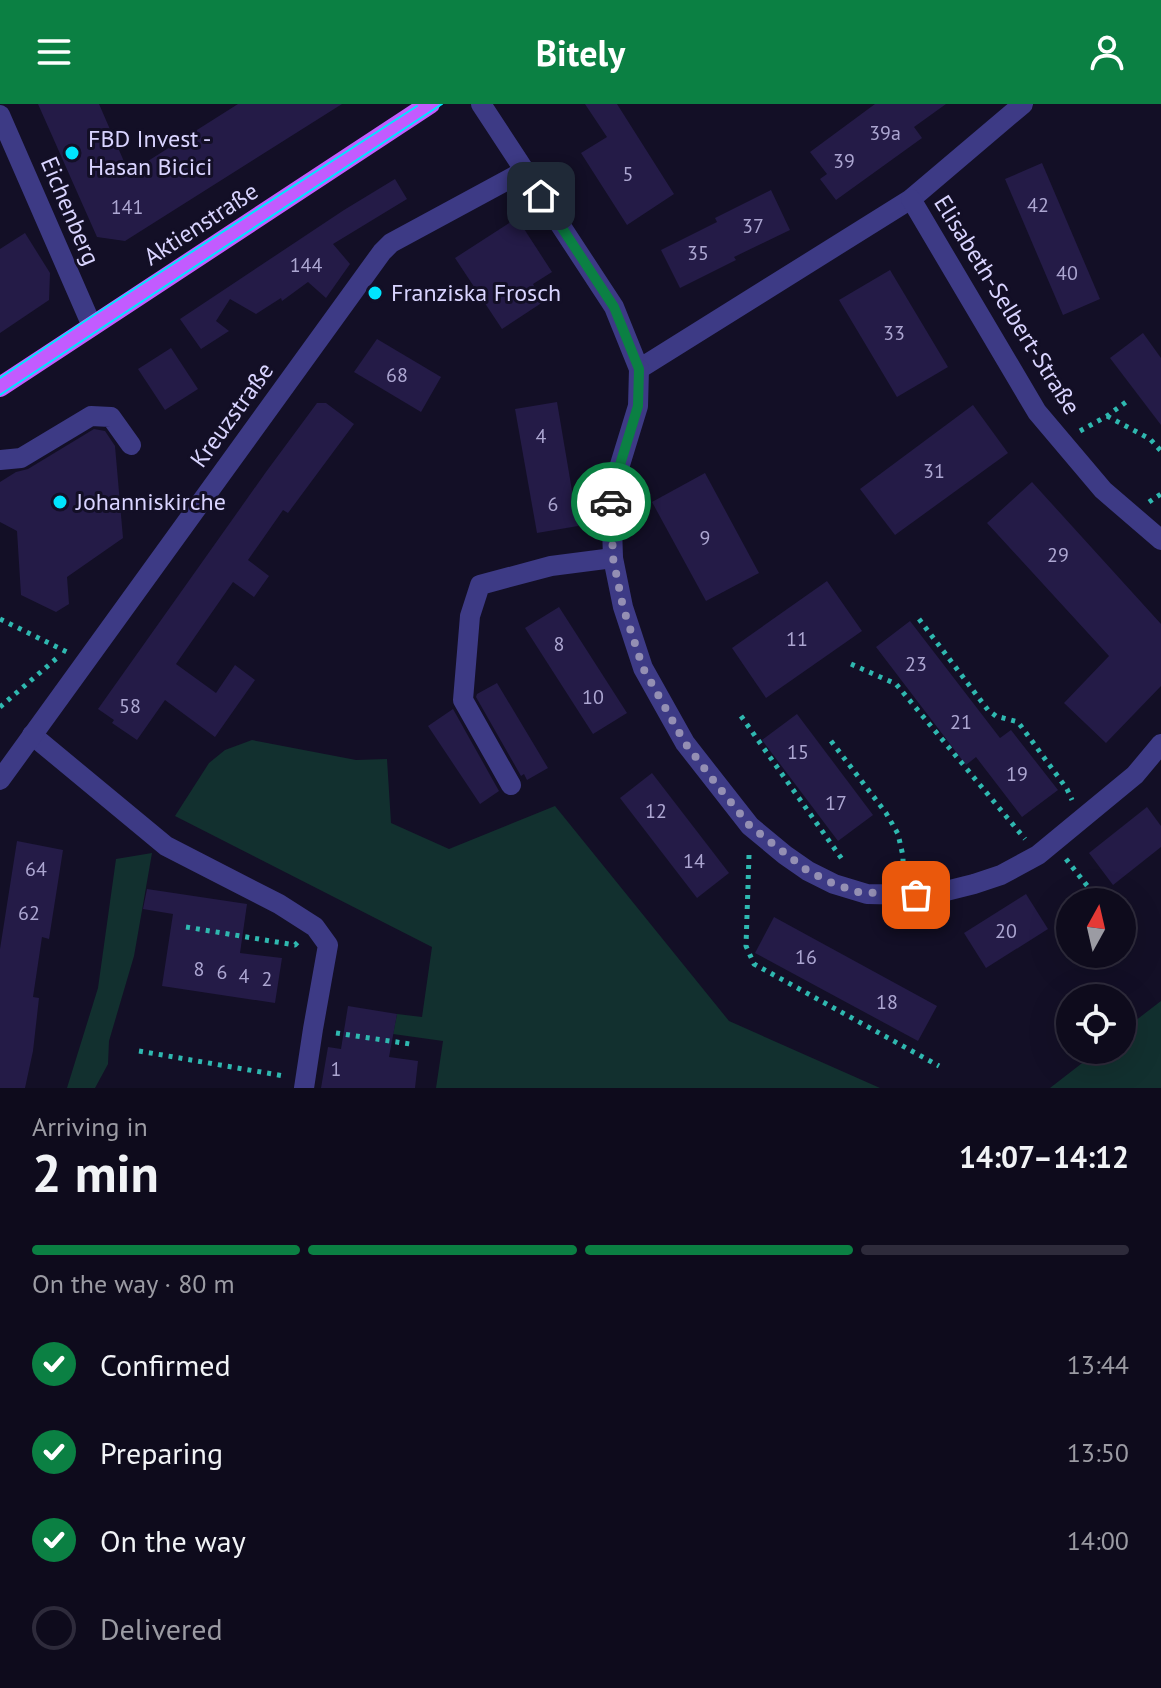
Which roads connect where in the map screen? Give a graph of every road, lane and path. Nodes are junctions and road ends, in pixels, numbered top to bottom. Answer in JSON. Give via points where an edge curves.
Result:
{"nodes":[{"id":1,"x":430,"y":104,"type":"edge"},
{"id":2,"x":481,"y":104,"type":"edge"},
{"id":3,"x":1020,"y":105,"type":"edge"},
{"id":4,"x":0,"y":115,"type":"edge"},
{"id":5,"x":524,"y":171,"type":"junction"},
{"id":6,"x":911,"y":199,"type":"junction"},
{"id":7,"x":92,"y":326,"type":"junction"},
{"id":8,"x":639,"y":369,"type":"junction"},
{"id":9,"x":0,"y":387,"type":"edge"},
{"id":10,"x":1126,"y":402,"type":"dead end"},
{"id":11,"x":1107,"y":416,"type":"junction"},
{"id":12,"x":1062,"y":441,"type":"junction"},
{"id":13,"x":131,"y":445,"type":"dead end"},
{"id":14,"x":1161,"y":451,"type":"edge"},
{"id":15,"x":0,"y":460,"type":"edge"},
{"id":16,"x":1161,"y":540,"type":"edge"},
{"id":17,"x":613,"y":558,"type":"junction"},
{"id":18,"x":0,"y":619,"type":"edge"},
{"id":19,"x":919,"y":619,"type":"dead end"},
{"id":20,"x":851,"y":664,"type":"dead end"},
{"id":21,"x":0,"y":707,"type":"edge"},
{"id":22,"x":741,"y":716,"type":"dead end"},
{"id":23,"x":32,"y":735,"type":"junction"},
{"id":24,"x":831,"y":741,"type":"dead end"},
{"id":25,"x":1161,"y":744,"type":"edge"},
{"id":26,"x":0,"y":780,"type":"edge"},
{"id":27,"x":511,"y":785,"type":"dead end"},
{"id":28,"x":1081,"y":820,"type":"junction"},
{"id":29,"x":750,"y":826,"type":"junction"},
{"id":30,"x":1046,"y":849,"type":"junction"},
{"id":31,"x":1086,"y":888,"type":"edge"},
{"id":32,"x":867,"y":894,"type":"junction"},
{"id":33,"x":903,"y":894,"type":"junction"},
{"id":34,"x":186,"y":927,"type":"dead end"},
{"id":35,"x":315,"y":927,"type":"junction"},
{"id":36,"x":313,"y":1029,"type":"junction"},
{"id":37,"x":410,"y":1044,"type":"dead end"},
{"id":38,"x":139,"y":1051,"type":"dead end"},
{"id":39,"x":939,"y":1066,"type":"dead end"},
{"id":40,"x":305,"y":1083,"type":"edge"}],
"edges":[{"from":1,"to":7,"type":"main road","name":"Aktienstraße"},
{"from":2,"to":5,"type":"street"},
{"from":3,"to":6,"type":"street","name":"Elisabeth-Selbert-Straße"},
{"from":4,"to":7,"type":"street","name":"Eichenberg"},
{"from":5,"to":8,"type":"street","via":[[614,307]]},
{"from":5,"to":23,"type":"street","name":"Kreuzstraße","via":[[382,252]]},
{"from":6,"to":8,"type":"street","name":"Elisabeth-Selbert-Straße"},
{"from":6,"to":12,"type":"street","name":"Elisabeth-Selbert-Straße","via":[[1037,412]]},
{"from":7,"to":9,"type":"main road","name":"Aktienstraße"},
{"from":8,"to":17,"type":"street","via":[[638,406],[611,494]]},
{"from":10,"to":11,"type":"path"},
{"from":11,"to":12,"type":"path"},
{"from":11,"to":14,"type":"path","via":[[1150,439]]},
{"from":12,"to":16,"type":"street","name":"Elisabeth-Selbert-Straße","via":[[1103,490]]},
{"from":13,"to":15,"type":"street","via":[[111,417],[91,416],[21,458]]},
{"from":17,"to":27,"type":"street","via":[[551,566],[480,585],[470,616],[463,700]]},
{"from":17,"to":29,"type":"street","via":[[643,668],[685,743]]},
{"from":18,"to":21,"type":"path","via":[[62,648]]},
{"from":19,"to":28,"type":"path","via":[[988,710],[1018,722],[1067,789]]},
{"from":20,"to":30,"type":"path","via":[[896,684]]},
{"from":22,"to":32,"type":"path"},
{"from":23,"to":26,"type":"street","name":"Kreuzstraße"},
{"from":23,"to":35,"type":"street","via":[[166,846]]},
{"from":24,"to":33,"type":"path","via":[[898,834]]},
{"from":25,"to":28,"type":"street","via":[[1135,775]]},
{"from":28,"to":30,"type":"street"},
{"from":29,"to":32,"type":"street","via":[[808,871]]},
{"from":29,"to":39,"type":"path","via":[[746,946],[754,964]]},
{"from":30,"to":31,"type":"path"},
{"from":30,"to":33,"type":"street","via":[[974,884]]},
{"from":32,"to":33,"type":"street"},
{"from":34,"to":35,"type":"path","via":[[295,945]]},
{"from":35,"to":36,"type":"street","via":[[328,945]]},
{"from":36,"to":37,"type":"path"},
{"from":36,"to":40,"type":"street"},
{"from":38,"to":40,"type":"path"}]}
